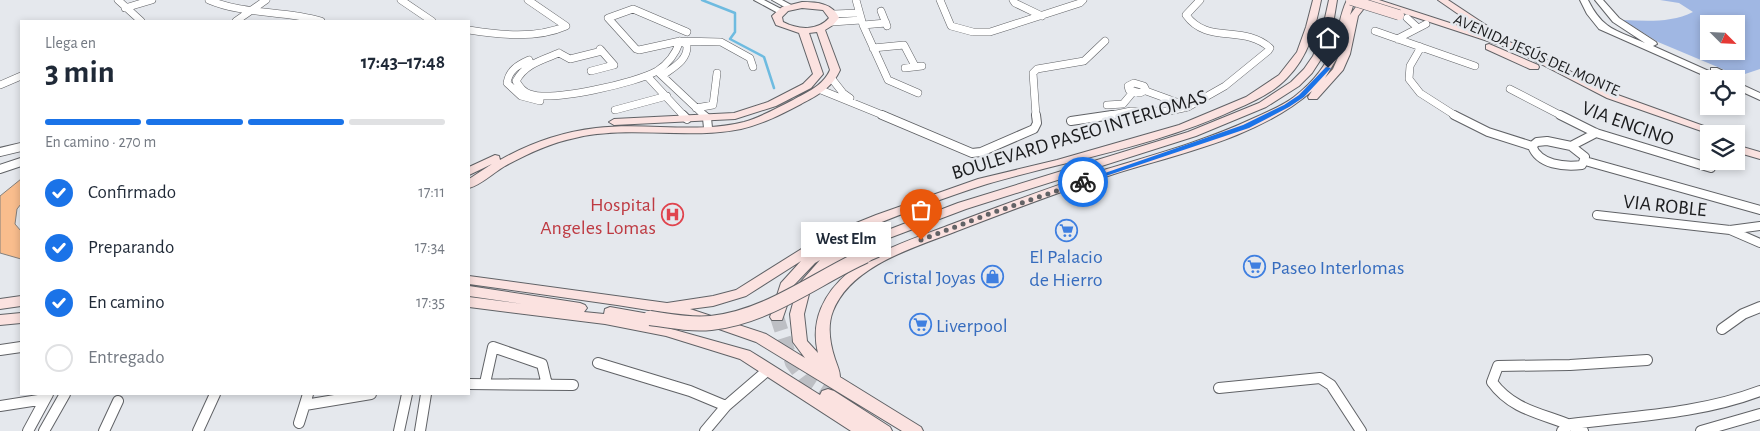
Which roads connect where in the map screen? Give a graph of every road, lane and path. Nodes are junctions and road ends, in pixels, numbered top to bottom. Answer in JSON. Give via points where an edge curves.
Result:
{"nodes":[{"id":1,"x":118,"y":0,"type":"edge"},
{"id":2,"x":152,"y":0,"type":"edge"},
{"id":3,"x":208,"y":0,"type":"edge"},
{"id":4,"x":266,"y":0,"type":"edge"},
{"id":5,"x":402,"y":0,"type":"edge"},
{"id":6,"x":528,"y":0,"type":"edge"},
{"id":7,"x":758,"y":0,"type":"edge"},
{"id":8,"x":776,"y":0,"type":"edge"},
{"id":9,"x":856,"y":0,"type":"edge"},
{"id":10,"x":940,"y":0,"type":"edge"},
{"id":11,"x":1013,"y":0,"type":"edge"},
{"id":12,"x":1083,"y":0,"type":"edge"},
{"id":13,"x":1200,"y":0,"type":"edge"},
{"id":14,"x":1317,"y":0,"type":"edge"},
{"id":15,"x":1333,"y":0,"type":"edge"},
{"id":16,"x":1351,"y":0,"type":"edge"},
{"id":17,"x":1366,"y":0,"type":"edge"},
{"id":18,"x":1370,"y":0,"type":"edge"},
{"id":19,"x":1430,"y":0,"type":"edge"},
{"id":20,"x":1584,"y":0,"type":"edge"},
{"id":21,"x":1599,"y":0,"type":"edge"},
{"id":22,"x":809,"y":2,"type":"edge"},
{"id":23,"x":793,"y":4,"type":"edge"},
{"id":24,"x":1443,"y":4,"type":"edge"},
{"id":25,"x":125,"y":8,"type":"junction"},
{"id":26,"x":251,"y":11,"type":"junction"},
{"id":27,"x":781,"y":11,"type":"junction"},
{"id":28,"x":881,"y":11,"type":"dead end"},
{"id":29,"x":1403,"y":15,"type":"junction"},
{"id":30,"x":1042,"y":16,"type":"junction"},
{"id":31,"x":833,"y":18,"type":"junction"},
{"id":32,"x":303,"y":19,"type":"edge"},
{"id":33,"x":861,"y":19,"type":"junction"},
{"id":34,"x":140,"y":20,"type":"edge"},
{"id":35,"x":238,"y":20,"type":"edge"},
{"id":36,"x":431,"y":20,"type":"edge"},
{"id":37,"x":1425,"y":24,"type":"junction"},
{"id":38,"x":566,"y":26,"type":"joint"},
{"id":39,"x":1623,"y":26,"type":"junction"},
{"id":40,"x":1602,"y":27,"type":"junction"},
{"id":41,"x":820,"y":28,"type":"junction"},
{"id":42,"x":470,"y":30,"type":"edge"},
{"id":43,"x":1375,"y":30,"type":"dead end"},
{"id":44,"x":802,"y":31,"type":"junction"},
{"id":45,"x":687,"y":32,"type":"dead end"},
{"id":46,"x":1397,"y":38,"type":"junction"},
{"id":47,"x":680,"y":41,"type":"junction"},
{"id":48,"x":1105,"y":41,"type":"dead end"},
{"id":49,"x":1421,"y":47,"type":"junction"},
{"id":50,"x":873,"y":48,"type":"junction"},
{"id":51,"x":1510,"y":51,"type":"junction"},
{"id":52,"x":589,"y":55,"type":"junction"},
{"id":53,"x":1475,"y":66,"type":"dead end"},
{"id":54,"x":753,"y":67,"type":"dead end"},
{"id":55,"x":602,"y":68,"type":"junction"},
{"id":56,"x":905,"y":68,"type":"dead end"},
{"id":57,"x":1700,"y":70,"type":"edge"},
{"id":58,"x":1715,"y":70,"type":"edge"},
{"id":59,"x":591,"y":71,"type":"dead end"},
{"id":60,"x":660,"y":73,"type":"junction"},
{"id":61,"x":717,"y":73,"type":"dead end"},
{"id":62,"x":20,"y":76,"type":"edge"},
{"id":63,"x":649,"y":78,"type":"junction"},
{"id":64,"x":832,"y":79,"type":"junction"},
{"id":65,"x":1745,"y":83,"type":"edge"},
{"id":66,"x":0,"y":85,"type":"edge"},
{"id":67,"x":1745,"y":89,"type":"edge"},
{"id":68,"x":1760,"y":89,"type":"edge"},
{"id":69,"x":821,"y":90,"type":"junction"},
{"id":70,"x":1510,"y":90,"type":"dead end"},
{"id":71,"x":1146,"y":91,"type":"joint"},
{"id":72,"x":1133,"y":92,"type":"joint"},
{"id":73,"x":918,"y":93,"type":"dead end"},
{"id":74,"x":667,"y":96,"type":"junction"},
{"id":75,"x":1160,"y":96,"type":"junction"},
{"id":76,"x":1760,"y":96,"type":"edge"},
{"id":77,"x":1313,"y":98,"type":"dead end"},
{"id":78,"x":856,"y":103,"type":"junction"},
{"id":79,"x":1196,"y":103,"type":"junction"},
{"id":80,"x":1107,"y":105,"type":"dead end"},
{"id":81,"x":696,"y":108,"type":"junction"},
{"id":82,"x":615,"y":110,"type":"dead end"},
{"id":83,"x":1162,"y":111,"type":"junction"},
{"id":84,"x":687,"y":119,"type":"junction"},
{"id":85,"x":1070,"y":120,"type":"dead end"},
{"id":86,"x":708,"y":123,"type":"junction"},
{"id":87,"x":1700,"y":127,"type":"edge"},
{"id":88,"x":1596,"y":133,"type":"junction"},
{"id":89,"x":1700,"y":136,"type":"edge"},
{"id":90,"x":1745,"y":142,"type":"edge"},
{"id":91,"x":1532,"y":146,"type":"junction"},
{"id":92,"x":1571,"y":146,"type":"junction"},
{"id":93,"x":20,"y":147,"type":"edge"},
{"id":94,"x":1760,"y":147,"type":"edge"},
{"id":95,"x":1745,"y":151,"type":"edge"},
{"id":96,"x":0,"y":152,"type":"edge"},
{"id":97,"x":972,"y":153,"type":"joint"},
{"id":98,"x":1760,"y":156,"type":"edge"},
{"id":99,"x":502,"y":161,"type":"junction"},
{"id":100,"x":1586,"y":161,"type":"junction"},
{"id":101,"x":20,"y":162,"type":"edge"},
{"id":102,"x":1700,"y":165,"type":"edge"},
{"id":103,"x":0,"y":169,"type":"edge"},
{"id":104,"x":474,"y":171,"type":"edge"},
{"id":105,"x":1068,"y":171,"type":"junction"},
{"id":106,"x":1024,"y":172,"type":"junction"},
{"id":107,"x":1111,"y":172,"type":"junction"},
{"id":108,"x":470,"y":183,"type":"edge"},
{"id":109,"x":1026,"y":194,"type":"junction"},
{"id":110,"x":1760,"y":210,"type":"edge"},
{"id":111,"x":1597,"y":215,"type":"dead end"},
{"id":112,"x":1760,"y":226,"type":"edge"},
{"id":113,"x":1730,"y":230,"type":"junction"},
{"id":114,"x":1760,"y":243,"type":"edge"},
{"id":115,"x":470,"y":280,"type":"edge"},
{"id":116,"x":470,"y":291,"type":"edge"},
{"id":117,"x":20,"y":301,"type":"edge"},
{"id":118,"x":470,"y":302,"type":"edge"},
{"id":119,"x":0,"y":304,"type":"edge"},
{"id":120,"x":1760,"y":307,"type":"edge"},
{"id":121,"x":667,"y":308,"type":"junction"},
{"id":122,"x":777,"y":317,"type":"tunnel mouth"},
{"id":123,"x":20,"y":318,"type":"edge"},
{"id":124,"x":0,"y":320,"type":"edge"},
{"id":125,"x":1722,"y":329,"type":"dead end"},
{"id":126,"x":740,"y":330,"type":"junction"},
{"id":127,"x":20,"y":347,"type":"edge"},
{"id":128,"x":724,"y":349,"type":"junction"},
{"id":129,"x":0,"y":350,"type":"edge"},
{"id":130,"x":1647,"y":360,"type":"dead end"},
{"id":131,"x":598,"y":364,"type":"dead end"},
{"id":132,"x":768,"y":370,"type":"junction"},
{"id":133,"x":485,"y":383,"type":"junction"},
{"id":134,"x":470,"y":384,"type":"edge"},
{"id":135,"x":547,"y":385,"type":"junction"},
{"id":136,"x":574,"y":385,"type":"dead end"},
{"id":137,"x":1219,"y":388,"type":"dead end"},
{"id":138,"x":832,"y":389,"type":"junction"},
{"id":139,"x":1760,"y":391,"type":"edge"},
{"id":140,"x":64,"y":395,"type":"edge"},
{"id":141,"x":215,"y":395,"type":"edge"},
{"id":142,"x":357,"y":395,"type":"edge"},
{"id":143,"x":407,"y":395,"type":"edge"},
{"id":144,"x":426,"y":395,"type":"edge"},
{"id":145,"x":47,"y":397,"type":"edge"},
{"id":146,"x":306,"y":399,"type":"edge"},
{"id":147,"x":118,"y":401,"type":"dead end"},
{"id":148,"x":0,"y":406,"type":"edge"},
{"id":149,"x":726,"y":406,"type":"junction"},
{"id":150,"x":1760,"y":414,"type":"edge"},
{"id":151,"x":299,"y":422,"type":"dead end"},
{"id":152,"x":1567,"y":428,"type":"edge"},
{"id":153,"x":28,"y":431,"type":"edge"},
{"id":154,"x":44,"y":431,"type":"edge"},
{"id":155,"x":104,"y":431,"type":"edge"},
{"id":156,"x":198,"y":431,"type":"edge"},
{"id":157,"x":399,"y":431,"type":"edge"},
{"id":158,"x":420,"y":431,"type":"edge"},
{"id":159,"x":705,"y":431,"type":"edge"},
{"id":160,"x":864,"y":431,"type":"edge"},
{"id":161,"x":884,"y":431,"type":"edge"},
{"id":162,"x":915,"y":431,"type":"edge"},
{"id":163,"x":1361,"y":431,"type":"edge"},
{"id":164,"x":1583,"y":431,"type":"edge"},
{"id":165,"x":1701,"y":431,"type":"edge"}],
"edges":[{"from":1,"to":25,"type":"street"},
{"from":2,"to":25,"type":"street"},
{"from":3,"to":26,"type":"street"},
{"from":4,"to":26,"type":"street"},
{"from":5,"to":36,"type":"street"},
{"from":6,"to":38,"type":"street"},
{"from":7,"to":27,"type":"street"},
{"from":8,"to":23,"type":"street"},
{"from":9,"to":33,"type":"street"},
{"from":10,"to":30,"type":"street","via":[[951,26],[962,31],[986,33]]},
{"from":11,"to":30,"type":"street"},
{"from":12,"to":30,"type":"street"},
{"from":13,"to":79,"type":"street","via":[[1186,15],[1192,24],[1214,32],[1257,38],[1270,48],[1247,72]]},
{"from":14,"to":106,"type":"main road","name":"BOULEVARD PASEO INTERLOMAS","via":[[1302,53],[1282,77],[1250,99],[1183,127]]},
{"from":15,"to":105,"type":"main road","name":"BOULEVARD PASEO INTERLOMAS","via":[[1318,56],[1298,82],[1264,105],[1192,134]]},
{"from":16,"to":29,"type":"main road","name":"AVENIDA JESÚS DEL MONTE","bridge":true},
{"from":16,"to":107,"type":"main road","via":[[1328,68],[1302,96],[1246,126]]},
{"from":17,"to":77,"type":"main road","via":[[1354,16],[1346,54],[1338,70]]},
{"from":18,"to":29,"type":"main road","name":"AVENIDA JESÚS DEL MONTE"},
{"from":19,"to":24,"type":"main road"},
{"from":20,"to":40,"type":"street"},
{"from":21,"to":39,"type":"street","via":[[1608,14]]},
{"from":22,"to":23,"type":"main road"},
{"from":22,"to":31,"type":"main road","via":[[825,8]]},
{"from":23,"to":27,"type":"main road"},
{"from":24,"to":37,"type":"main road","via":[[1444,15]]},
{"from":24,"to":51,"type":"main road","via":[[1464,15]]},
{"from":25,"to":34,"type":"street"},
{"from":26,"to":32,"type":"street"},
{"from":26,"to":35,"type":"street"},
{"from":27,"to":44,"type":"main road","via":[[777,16],[779,24]]},
{"from":28,"to":33,"type":"street","via":[[887,25]]},
{"from":29,"to":37,"type":"main road","name":"AVENIDA JESÚS DEL MONTE"},
{"from":31,"to":33,"type":"street"},
{"from":31,"to":41,"type":"main road"},
{"from":33,"to":50,"type":"street"},
{"from":37,"to":46,"type":"street"},
{"from":37,"to":51,"type":"main road","name":"AVENIDA JESÚS DEL MONTE","via":[[1443,26]]},
{"from":38,"to":42,"type":"street","via":[[556,31],[506,34]]},
{"from":39,"to":40,"type":"street","via":[[1618,29]]},
{"from":39,"to":58,"type":"street","via":[[1654,44]]},
{"from":40,"to":57,"type":"street"},
{"from":41,"to":44,"type":"main road"},
{"from":41,"to":64,"type":"main road","via":[[835,70]]},
{"from":43,"to":46,"type":"street"},
{"from":44,"to":86,"type":"main road","via":[[817,66],[815,80],[754,111]]},
{"from":45,"to":47,"type":"street","via":[[633,9],[608,18],[639,50]]},
{"from":46,"to":49,"type":"street"},
{"from":47,"to":54,"type":"street","via":[[723,43],[750,58]]},
{"from":47,"to":60,"type":"street","via":[[687,44],[686,54],[677,64]]},
{"from":48,"to":97,"type":"street","via":[[1084,61],[1037,69],[1032,78],[1037,123],[1034,129]]},
{"from":49,"to":53,"type":"street"},
{"from":49,"to":91,"type":"street","via":[[1409,69],[1409,80],[1414,88],[1488,132]]},
{"from":50,"to":56,"type":"street","via":[[904,45],[918,66]]},
{"from":50,"to":73,"type":"street","via":[[888,80]]},
{"from":51,"to":87,"type":"main road","name":"AVENIDA JESÚS DEL MONTE","via":[[1611,96]]},
{"from":51,"to":89,"type":"main road","name":"AVENIDA JESÚS DEL MONTE","via":[[1597,99]]},
{"from":52,"to":55,"type":"street"},
{"from":52,"to":55,"type":"street","via":[[601,50],[614,64]]},
{"from":52,"to":63,"type":"street","via":[[570,59],[559,53],[533,59],[518,65],[508,75],[508,83],[525,100],[544,102],[599,93]]},
{"from":55,"to":59,"type":"street"},
{"from":60,"to":63,"type":"street"},
{"from":60,"to":81,"type":"street"},
{"from":61,"to":81,"type":"street","via":[[713,105]]},
{"from":62,"to":66,"type":"street"},
{"from":63,"to":74,"type":"street"},
{"from":64,"to":69,"type":"main road"},
{"from":64,"to":78,"type":"street"},
{"from":65,"to":68,"type":"street"},
{"from":67,"to":76,"type":"street"},
{"from":69,"to":78,"type":"street"},
{"from":69,"to":86,"type":"main road","via":[[759,120],[739,126]]},
{"from":70,"to":88,"type":"street","name":"VIA ENCINO"},
{"from":71,"to":72,"type":"street"},
{"from":71,"to":75,"type":"street"},
{"from":72,"to":80,"type":"street","via":[[1126,103]]},
{"from":74,"to":82,"type":"street"},
{"from":74,"to":84,"type":"street"},
{"from":75,"to":79,"type":"street","via":[[1179,103]]},
{"from":75,"to":83,"type":"street","via":[[1164,103]]},
{"from":78,"to":97,"type":"street"},
{"from":79,"to":83,"type":"street","via":[[1183,109]]},
{"from":81,"to":86,"type":"street"},
{"from":83,"to":85,"type":"street","via":[[1131,111],[1089,121]]},
{"from":84,"to":86,"type":"main road"},
{"from":84,"to":104,"type":"main road","via":[[594,123],[551,133],[508,151]]},
{"from":86,"to":99,"type":"main road","via":[[594,132],[554,140]]},
{"from":88,"to":92,"type":"street"},
{"from":88,"to":102,"type":"street","name":"VIA ENCINO"},
{"from":90,"to":94,"type":"main road"},
{"from":91,"to":92,"type":"street","via":[[1546,141]]},
{"from":91,"to":100,"type":"street","via":[[1538,156],[1556,164],[1576,166]]},
{"from":92,"to":100,"type":"street"},
{"from":93,"to":96,"type":"street"},
{"from":95,"to":98,"type":"main road"},
{"from":99,"to":104,"type":"main road"},
{"from":99,"to":108,"type":"main road"},
{"from":100,"to":110,"type":"street"},
{"from":101,"to":103,"type":"street"},
{"from":105,"to":109,"type":"main road"},
{"from":105,"to":138,"type":"main road","name":"BOULEVARD PASEO INTERLOMAS","via":[[944,212],[863,243],[825,263],[805,285],[798,314],[800,342]]},
{"from":106,"to":121,"type":"main road","name":"BOULEVARD PASEO INTERLOMAS","via":[[982,182],[824,241],[741,293]]},
{"from":106,"to":122,"type":"main road","via":[[842,243],[810,260],[788,283]]},
{"from":107,"to":109,"type":"main road"},
{"from":107,"to":138,"type":"main road","via":[[989,214],[904,247],[862,268],[829,304],[822,327],[823,350]]},
{"from":109,"to":116,"type":"main road","bridge":true,"via":[[877,251],[751,315],[711,323],[678,322]]},
{"from":111,"to":113,"type":"street","name":"VIA ROBLE"},
{"from":112,"to":113,"type":"street","name":"VIA ROBLE"},
{"from":113,"to":114,"type":"street","name":"VIA ROBLE"},
{"from":115,"to":121,"type":"main road"},
{"from":117,"to":119,"type":"main road"},
{"from":118,"to":128,"type":"main road","via":[[614,321],[667,331]]},
{"from":120,"to":125,"type":"street"},
{"from":121,"to":126,"type":"main road"},
{"from":123,"to":124,"type":"main road"},
{"from":126,"to":128,"type":"main road","via":[[746,334],[746,341],[741,347]]},
{"from":126,"to":138,"type":"main road","via":[[761,338]]},
{"from":127,"to":129,"type":"street"},
{"from":128,"to":132,"type":"main road","via":[[744,355]]},
{"from":130,"to":152,"type":"street","via":[[1498,366],[1492,382],[1504,397]]},
{"from":131,"to":149,"type":"street","via":[[690,391]]},
{"from":132,"to":149,"type":"street"},
{"from":132,"to":160,"type":"main road"},
{"from":133,"to":134,"type":"street"},
{"from":133,"to":135,"type":"street"},
{"from":133,"to":135,"type":"street","via":[[493,347],[542,364]]},
{"from":135,"to":136,"type":"street"},
{"from":137,"to":163,"type":"street","via":[[1320,378],[1331,385]]},
{"from":138,"to":161,"type":"main road"},
{"from":138,"to":162,"type":"main road"},
{"from":139,"to":152,"type":"street","via":[[1732,402]]},
{"from":140,"to":154,"type":"street"},
{"from":141,"to":156,"type":"street"},
{"from":142,"to":146,"type":"street"},
{"from":143,"to":157,"type":"street"},
{"from":144,"to":158,"type":"street"},
{"from":145,"to":148,"type":"street"},
{"from":145,"to":153,"type":"street"},
{"from":146,"to":151,"type":"street"},
{"from":147,"to":155,"type":"street"},
{"from":149,"to":159,"type":"street"},
{"from":150,"to":165,"type":"street"},
{"from":152,"to":164,"type":"street"}]}
